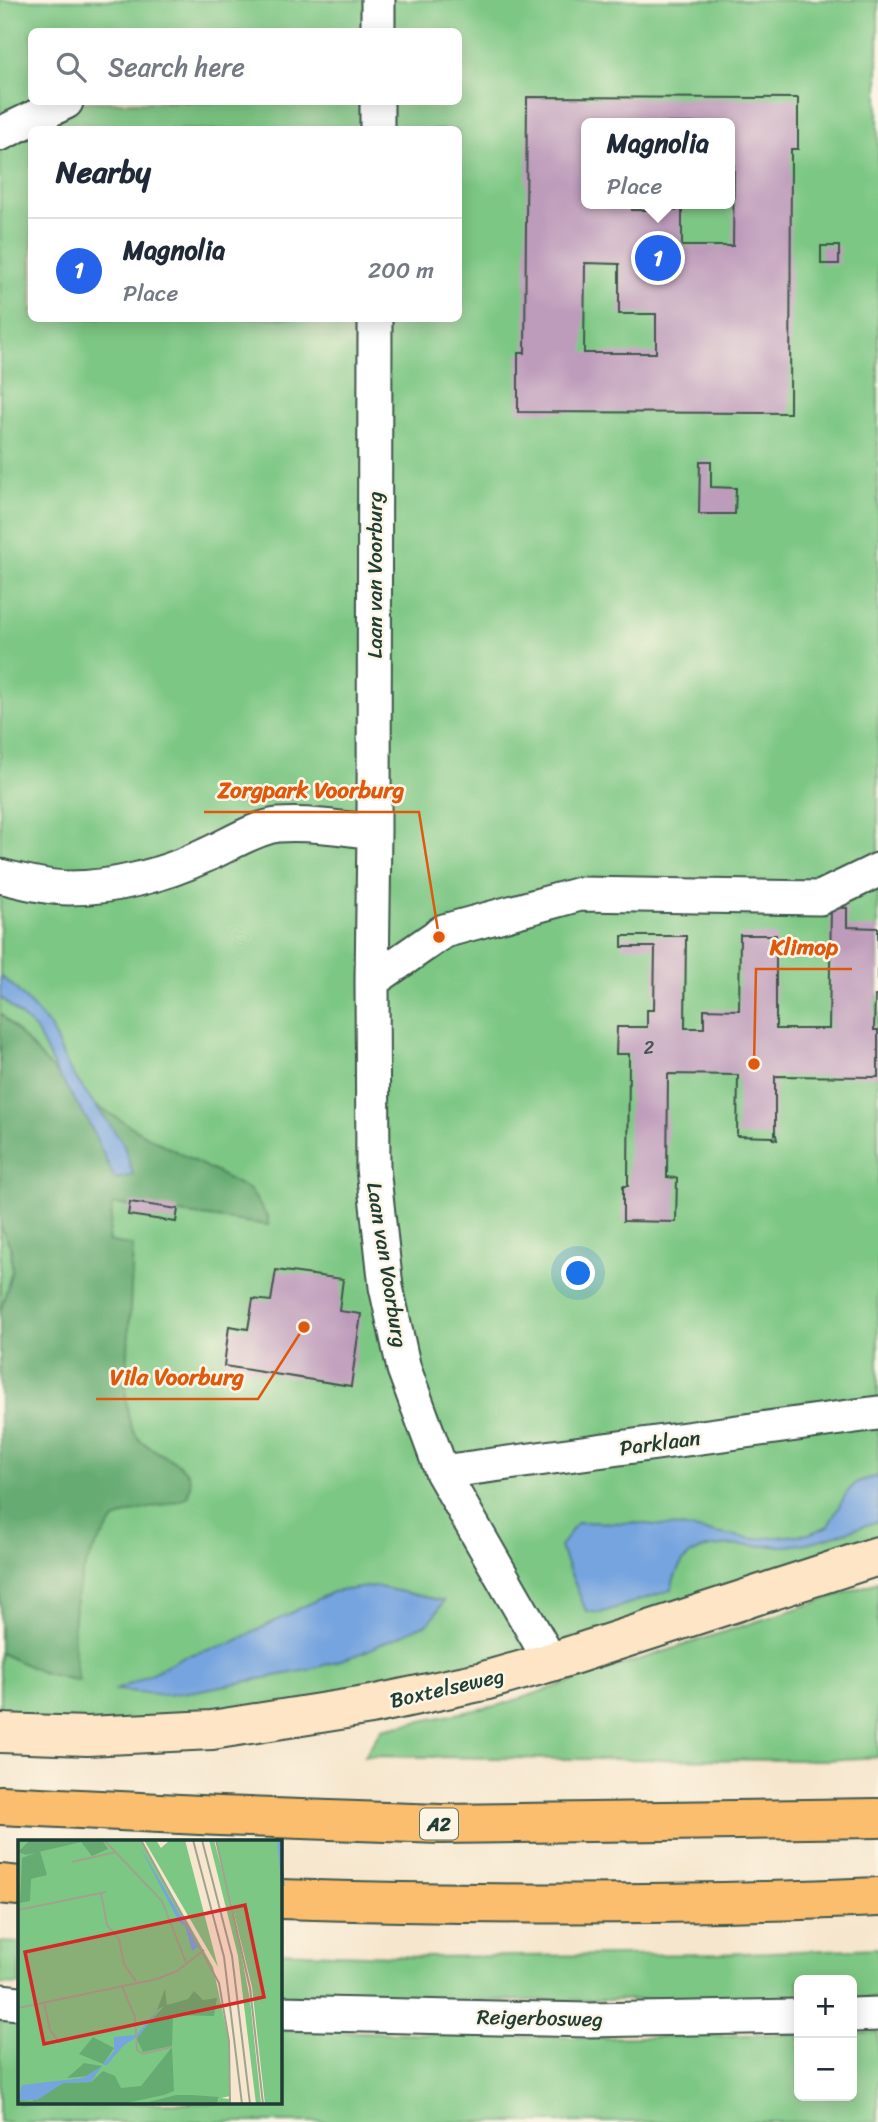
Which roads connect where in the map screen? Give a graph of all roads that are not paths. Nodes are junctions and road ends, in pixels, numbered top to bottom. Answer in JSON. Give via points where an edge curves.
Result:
{"nodes":[{"id":1,"x":378,"y":0,"type":"edge"},
{"id":2,"x":378,"y":28,"type":"edge"},
{"id":3,"x":60,"y":105,"type":"edge"},
{"id":4,"x":377,"y":105,"type":"edge"},
{"id":5,"x":377,"y":126,"type":"edge"},
{"id":6,"x":0,"y":134,"type":"edge"},
{"id":7,"x":375,"y":322,"type":"edge"},
{"id":8,"x":374,"y":832,"type":"junction"},
{"id":9,"x":878,"y":870,"type":"edge"},
{"id":10,"x":0,"y":876,"type":"edge"},
{"id":11,"x":372,"y":981,"type":"junction"},
{"id":12,"x":878,"y":1413,"type":"edge"},
{"id":13,"x":442,"y":1472,"type":"junction"},
{"id":14,"x":878,"y":1556,"type":"edge"},
{"id":15,"x":551,"y":1662,"type":"junction"},
{"id":16,"x":0,"y":1734,"type":"edge"},
{"id":17,"x":0,"y":1805,"type":"edge"},
{"id":18,"x":878,"y":1818,"type":"edge"},
{"id":19,"x":0,"y":1885,"type":"edge"},
{"id":20,"x":18,"y":1886,"type":"edge"},
{"id":21,"x":878,"y":1897,"type":"edge"},
{"id":22,"x":282,"y":1899,"type":"edge"},
{"id":23,"x":0,"y":2001,"type":"edge"},
{"id":24,"x":18,"y":2003,"type":"edge"},
{"id":25,"x":282,"y":2013,"type":"edge"},
{"id":26,"x":878,"y":2014,"type":"edge"},
{"id":27,"x":857,"y":2015,"type":"edge"},
{"id":28,"x":794,"y":2016,"type":"edge"}],
"edges":[{"from":1,"to":2,"type":"street"},
{"from":3,"to":6,"type":"street"},
{"from":4,"to":5,"type":"street"},
{"from":7,"to":8,"type":"street","name":"Laan van Voorburg"},
{"from":8,"to":10,"type":"street","via":[[276,825],[154,874],[100,886],[67,888]]},
{"from":8,"to":11,"type":"street","name":"Laan van Voorburg"},
{"from":9,"to":11,"type":"street","via":[[820,898],[580,894],[444,931]]},
{"from":11,"to":13,"type":"street","name":"Laan van Voorburg","via":[[373,1168],[386,1287],[404,1369]]},
{"from":12,"to":13,"type":"street","name":"Parklaan"},
{"from":13,"to":15,"type":"street","name":"Laan van Voorburg"},
{"from":14,"to":15,"type":"street","name":"Boxtelseweg"},
{"from":15,"to":16,"type":"street","name":"Boxtelseweg","via":[[371,1705],[212,1730],[87,1736]]},
{"from":17,"to":18,"type":"highway","number":"A2","via":[[442,1824]]},
{"from":19,"to":20,"type":"highway"},
{"from":21,"to":22,"type":"highway","via":[[442,1903]]},
{"from":23,"to":24,"type":"street"},
{"from":25,"to":28,"type":"street","name":"Reigerbosweg","via":[[588,2020]]},
{"from":26,"to":27,"type":"street"}]}
